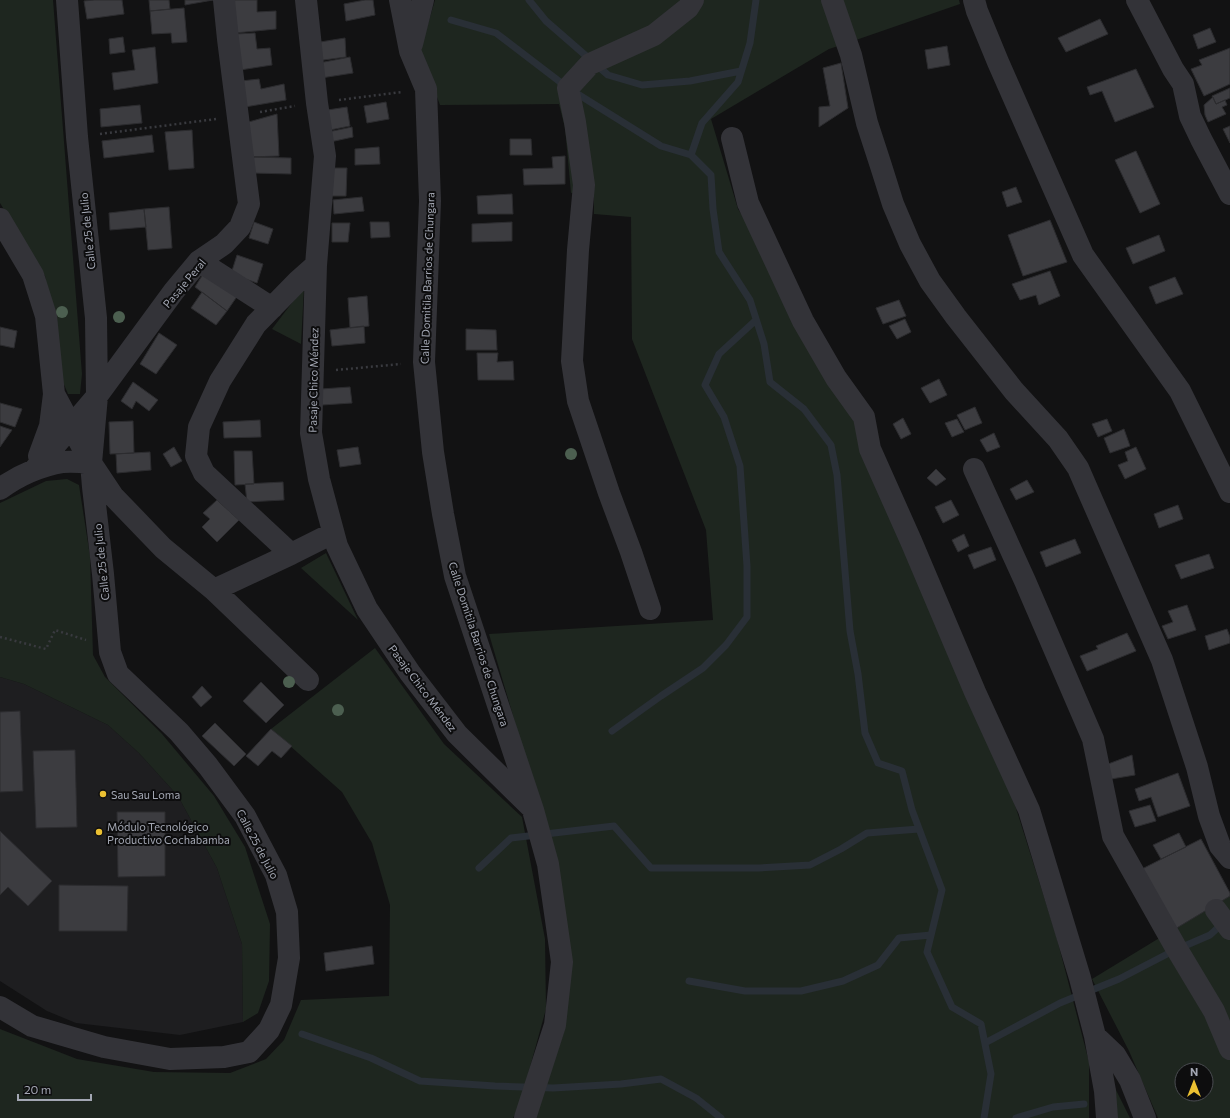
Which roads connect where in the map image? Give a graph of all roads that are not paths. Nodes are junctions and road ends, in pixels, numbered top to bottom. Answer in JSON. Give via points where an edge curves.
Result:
{"nodes":[{"id":1,"x":67,"y":0,"type":"edge"},
{"id":2,"x":224,"y":0,"type":"edge"},
{"id":3,"x":306,"y":0,"type":"edge"},
{"id":4,"x":400,"y":0,"type":"edge"},
{"id":5,"x":423,"y":0,"type":"edge"},
{"id":6,"x":693,"y":0,"type":"edge"},
{"id":7,"x":832,"y":0,"type":"edge"},
{"id":8,"x":974,"y":0,"type":"edge"},
{"id":9,"x":1137,"y":0,"type":"edge"},
{"id":10,"x":410,"y":51,"type":"junction"},
{"id":11,"x":732,"y":138,"type":"dead end"},
{"id":12,"x":1230,"y":194,"type":"edge"},
{"id":13,"x":0,"y":219,"type":"edge"},
{"id":14,"x":199,"y":261,"type":"junction"},
{"id":15,"x":316,"y":265,"type":"junction"},
{"id":16,"x":272,"y":308,"type":"junction"},
{"id":17,"x":54,"y":394,"type":"junction"},
{"id":18,"x":97,"y":396,"type":"junction"},
{"id":19,"x":72,"y":426,"type":"junction"},
{"id":20,"x":91,"y":463,"type":"junction"},
{"id":21,"x":35,"y":469,"type":"junction"},
{"id":22,"x":974,"y":469,"type":"dead end"},
{"id":23,"x":4,"y":485,"type":"edge"},
{"id":24,"x":1230,"y":492,"type":"edge"},
{"id":25,"x":333,"y":533,"type":"junction"},
{"id":26,"x":291,"y":554,"type":"junction"},
{"id":27,"x":214,"y":590,"type":"junction"},
{"id":28,"x":650,"y":609,"type":"dead end"},
{"id":29,"x":308,"y":680,"type":"dead end"},
{"id":30,"x":533,"y":810,"type":"junction"},
{"id":31,"x":1230,"y":858,"type":"edge"},
{"id":32,"x":1216,"y":910,"type":"dead end"},
{"id":33,"x":1230,"y":929,"type":"edge"},
{"id":34,"x":0,"y":1007,"type":"edge"},
{"id":35,"x":1095,"y":1036,"type":"junction"},
{"id":36,"x":1230,"y":1049,"type":"edge"},
{"id":37,"x":525,"y":1118,"type":"edge"},
{"id":38,"x":1107,"y":1118,"type":"edge"},
{"id":39,"x":1145,"y":1118,"type":"edge"}],
"edges":[{"from":1,"to":18,"type":"street","name":"Calle 25 de Julio","via":[[77,137],[96,318]]},
{"from":2,"to":14,"type":"street","name":"Pasaje Peral","via":[[248,204],[240,227],[224,244]]},
{"from":3,"to":15,"type":"street","name":"Pasaje Chico Méndez","via":[[325,156]]},
{"from":4,"to":10,"type":"street","name":"Calle Domitila Barrios de Chungara"},
{"from":5,"to":10,"type":"street"},
{"from":6,"to":28,"type":"street","via":[[688,8],[654,35],[590,64],[568,88],[584,185],[572,361],[578,401]]},
{"from":7,"to":31,"type":"street","via":[[851,55],[867,123],[893,204],[910,244],[930,281],[956,317],[1014,392],[1058,439],[1078,468],[1162,660],[1209,816],[1220,846]]},
{"from":8,"to":24,"type":"street","via":[[998,62],[1083,255],[1180,391]]},
{"from":9,"to":12,"type":"street","via":[[1182,84],[1190,116]]},
{"from":10,"to":30,"type":"street","name":"Calle Domitila Barrios de Chungara","via":[[426,89],[430,201],[424,362],[434,460],[455,576]]},
{"from":11,"to":35,"type":"street","via":[[748,203],[803,321],[836,378],[864,417],[870,449],[1029,810]]},
{"from":13,"to":17,"type":"street","via":[[33,275],[46,316]]},
{"from":14,"to":16,"type":"street"},
{"from":14,"to":18,"type":"street","name":"Pasaje Peral"},
{"from":15,"to":16,"type":"street"},
{"from":15,"to":25,"type":"street","name":"Pasaje Chico Méndez","via":[[311,433],[319,479]]},
{"from":16,"to":26,"type":"street","via":[[256,324],[220,381],[199,427],[196,456],[204,473]]},
{"from":17,"to":19,"type":"street"},
{"from":17,"to":21,"type":"street","via":[[50,426]]},
{"from":18,"to":19,"type":"street","name":"Pasaje Peral"},
{"from":18,"to":20,"type":"street","name":"Calle 25 de Julio"},
{"from":19,"to":20,"type":"street"},
{"from":19,"to":21,"type":"street","name":"Pasaje Peral"},
{"from":20,"to":21,"type":"street","via":[[64,462]]},
{"from":20,"to":27,"type":"street","via":[[113,496],[163,548]]},
{"from":20,"to":34,"type":"street","name":"Calle 25 de Julio","via":[[110,652],[118,674],[180,732],[245,816],[276,874],[287,912],[289,958],[281,1004],[269,1030],[249,1052],[224,1057],[170,1059],[104,1047],[32,1026]]},
{"from":21,"to":23,"type":"street"},
{"from":22,"to":36,"type":"street","via":[[1093,739],[1113,836],[1214,1011]]},
{"from":25,"to":26,"type":"street"},
{"from":25,"to":30,"type":"street","name":"Pasaje Chico Méndez","via":[[367,609],[410,673],[457,734]]},
{"from":26,"to":27,"type":"street"},
{"from":27,"to":29,"type":"street"},
{"from":30,"to":37,"type":"street","name":"Calle Domitila Barrios de Chungara","via":[[548,864],[562,962],[555,1025]]},
{"from":32,"to":33,"type":"street"},
{"from":35,"to":38,"type":"street"},
{"from":35,"to":39,"type":"street","via":[[1115,1055],[1130,1080]]}]}
